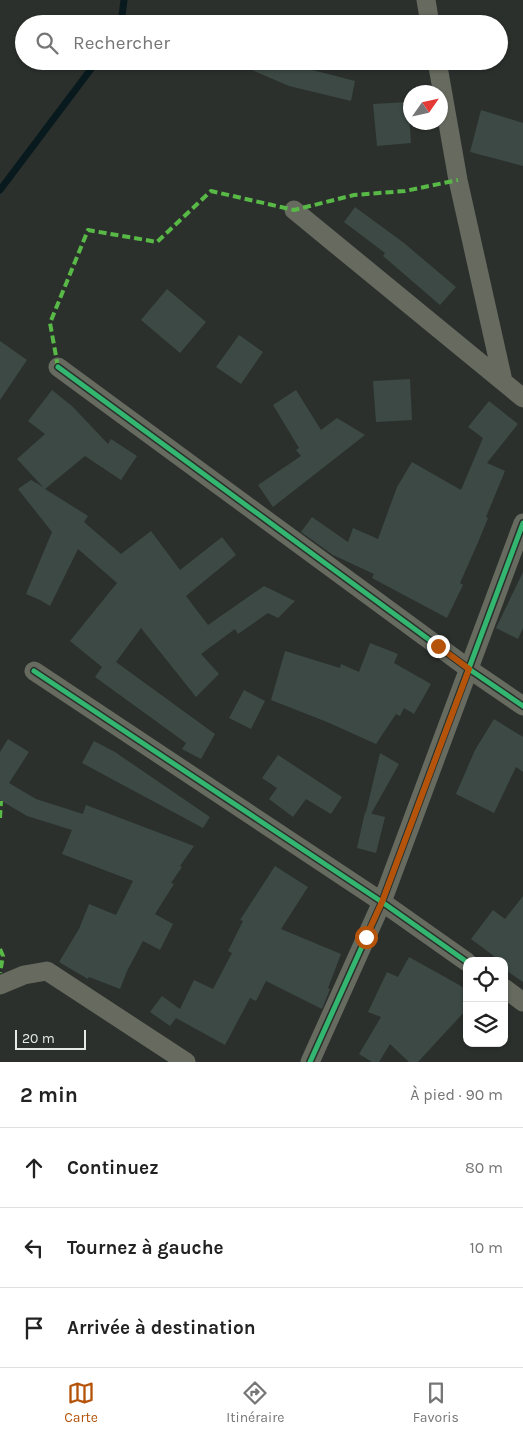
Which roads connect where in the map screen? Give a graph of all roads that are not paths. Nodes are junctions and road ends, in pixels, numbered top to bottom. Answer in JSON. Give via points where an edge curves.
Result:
{"nodes":[{"id":1,"x":426,"y":0,"type":"edge"},
{"id":2,"x":428,"y":15,"type":"edge"},
{"id":3,"x":438,"y":70,"type":"edge"},
{"id":4,"x":294,"y":210,"type":"dead end"},
{"id":5,"x":58,"y":367,"type":"dead end"},
{"id":6,"x":503,"y":381,"type":"junction"},
{"id":7,"x":523,"y":398,"type":"edge"},
{"id":8,"x":523,"y":523,"type":"edge"},
{"id":9,"x":469,"y":669,"type":"junction"},
{"id":10,"x":34,"y":671,"type":"dead end"},
{"id":11,"x":523,"y":706,"type":"edge"},
{"id":12,"x":382,"y":902,"type":"junction"},
{"id":13,"x":463,"y":959,"type":"edge"},
{"id":14,"x":0,"y":985,"type":"edge"},
{"id":15,"x":508,"y":991,"type":"edge"},
{"id":16,"x":523,"y":1002,"type":"edge"},
{"id":17,"x":186,"y":1062,"type":"edge"},
{"id":18,"x":310,"y":1062,"type":"edge"}],
"edges":[{"from":1,"to":2,"type":"street"},
{"from":3,"to":6,"type":"street","via":[[458,180]]},
{"from":4,"to":6,"type":"street"},
{"from":5,"to":9,"type":"street"},
{"from":6,"to":7,"type":"street"},
{"from":8,"to":9,"type":"street"},
{"from":9,"to":11,"type":"street"},
{"from":9,"to":12,"type":"street"},
{"from":10,"to":12,"type":"street"},
{"from":12,"to":13,"type":"street"},
{"from":12,"to":18,"type":"street"},
{"from":14,"to":17,"type":"street","via":[[24,975],[47,971]]},
{"from":15,"to":16,"type":"street"}]}
